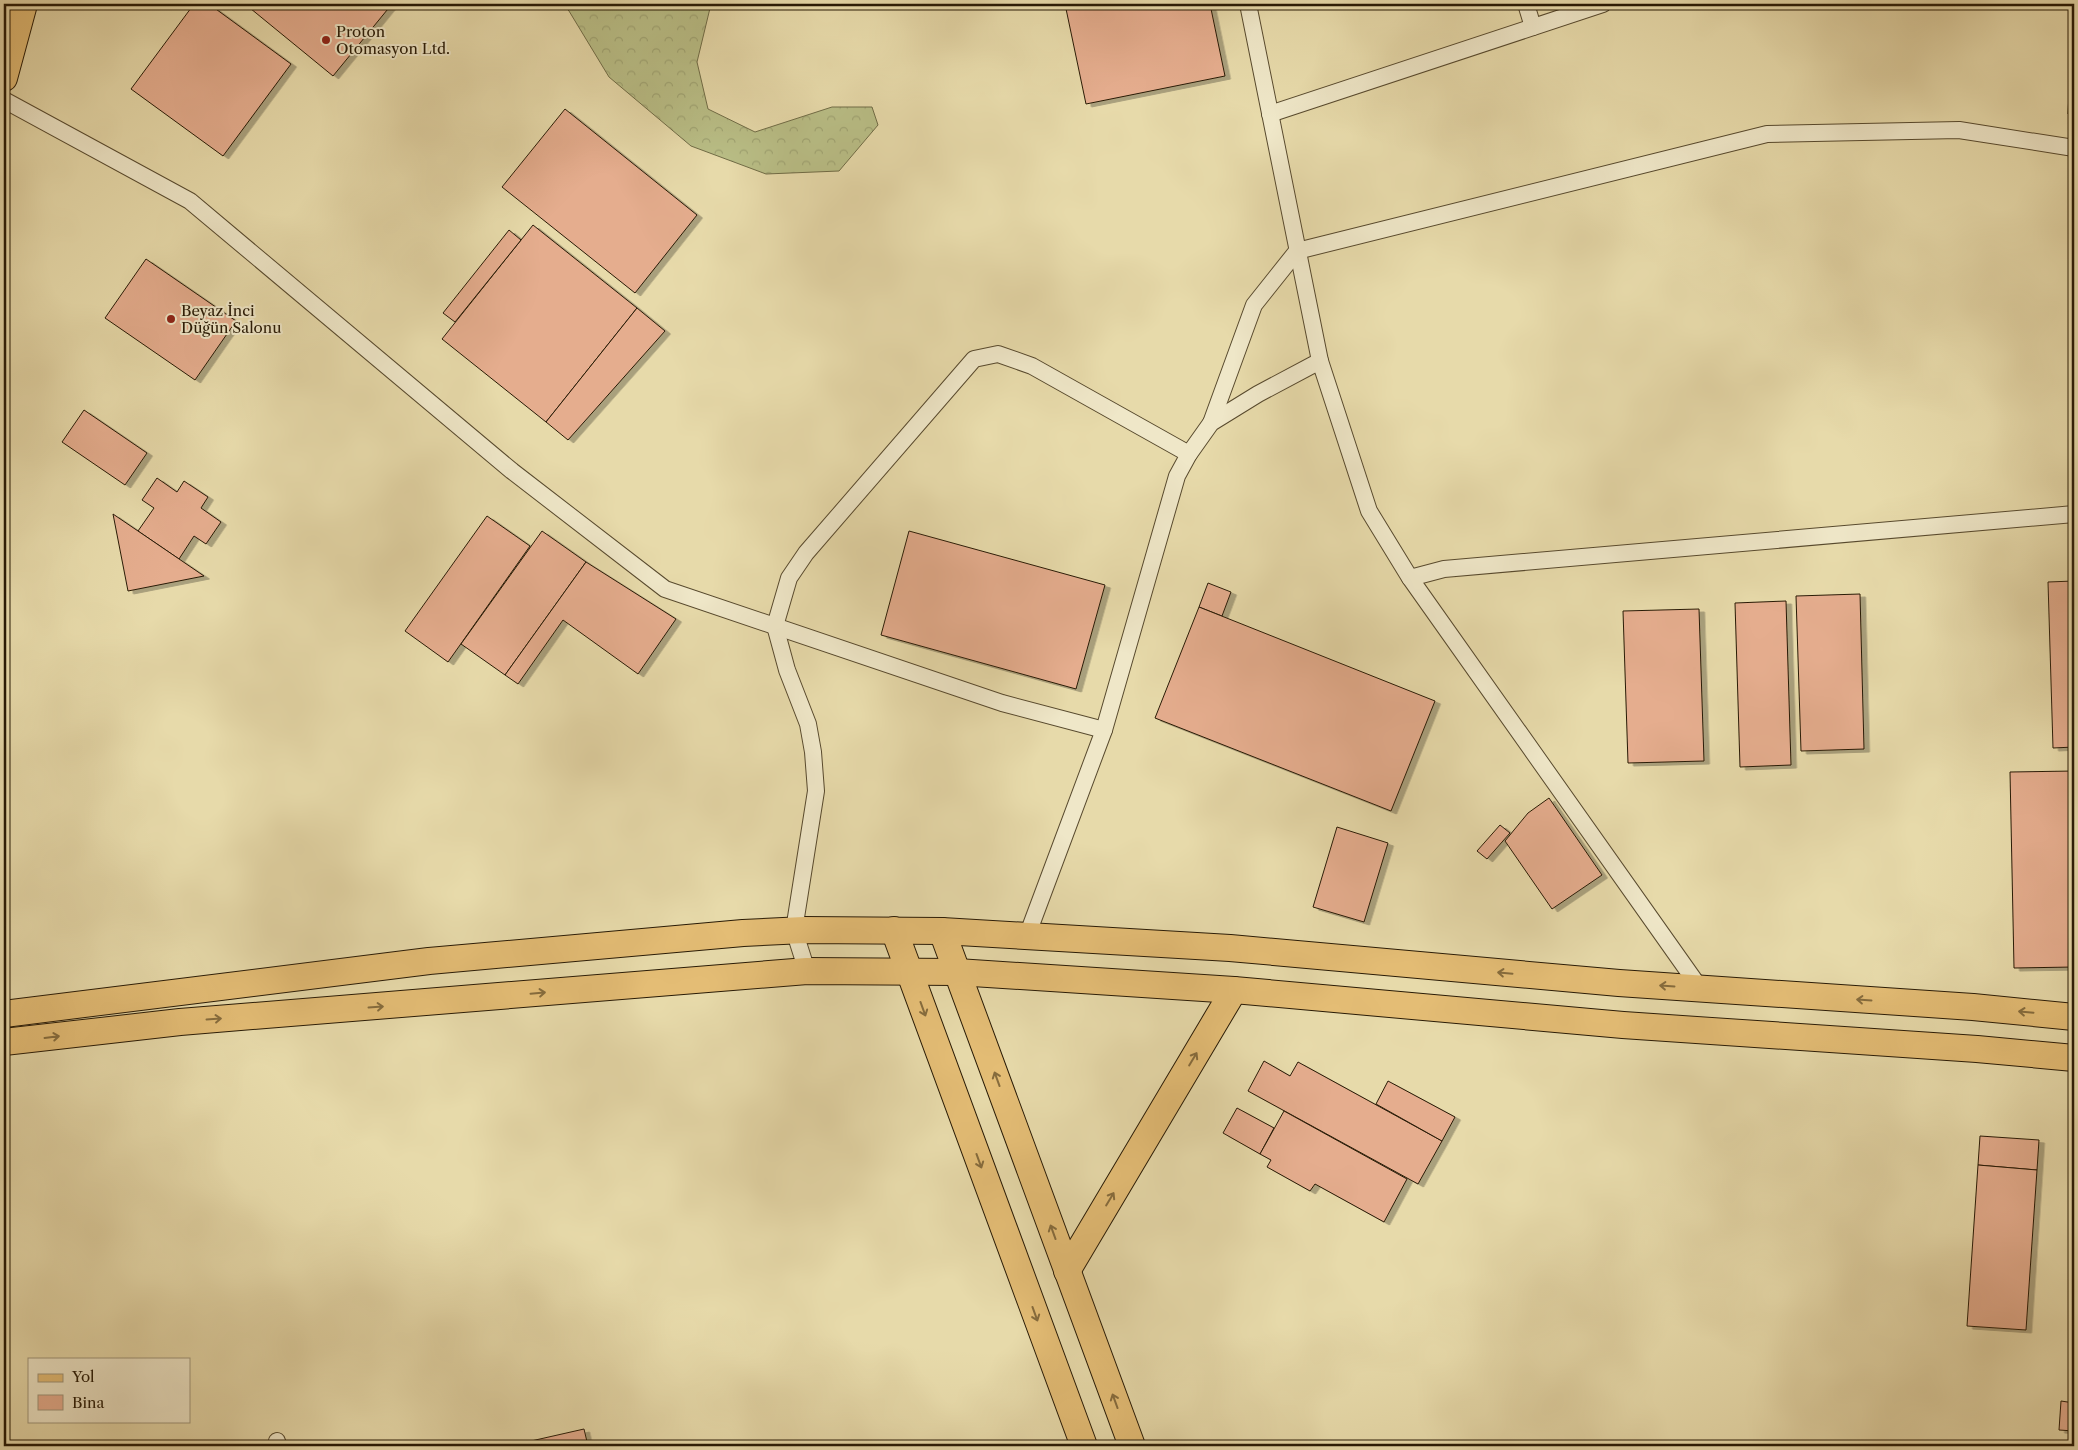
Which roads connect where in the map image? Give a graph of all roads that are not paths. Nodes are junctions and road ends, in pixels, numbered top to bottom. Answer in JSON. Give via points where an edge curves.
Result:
{"nodes":[{"id":1,"x":24,"y":4,"type":"edge"},
{"id":2,"x":1248,"y":4,"type":"edge"},
{"id":3,"x":1526,"y":4,"type":"edge"},
{"id":4,"x":1603,"y":4,"type":"edge"},
{"id":5,"x":1532,"y":27,"type":"junction"},
{"id":6,"x":4,"y":78,"type":"edge"},
{"id":7,"x":4,"y":100,"type":"edge"},
{"id":8,"x":1270,"y":114,"type":"junction"},
{"id":9,"x":2074,"y":148,"type":"edge"},
{"id":10,"x":1297,"y":251,"type":"junction"},
{"id":11,"x":1320,"y":361,"type":"junction"},
{"id":12,"x":1211,"y":423,"type":"junction"},
{"id":13,"x":1189,"y":454,"type":"junction"},
{"id":14,"x":2074,"y":514,"type":"edge"},
{"id":15,"x":1410,"y":578,"type":"junction"},
{"id":16,"x":775,"y":626,"type":"junction"},
{"id":17,"x":1104,"y":730,"type":"junction"},
{"id":18,"x":794,"y":930,"type":"junction"},
{"id":19,"x":894,"y":930,"type":"junction"},
{"id":20,"x":942,"y":931,"type":"junction"},
{"id":21,"x":1027,"y":936,"type":"junction"},
{"id":22,"x":807,"y":971,"type":"junction"},
{"id":23,"x":910,"y":972,"type":"junction"},
{"id":24,"x":957,"y":972,"type":"junction"},
{"id":25,"x":1700,"y":988,"type":"junction"},
{"id":26,"x":1234,"y":990,"type":"junction"},
{"id":27,"x":11,"y":1010,"type":"edge"},
{"id":28,"x":2074,"y":1017,"type":"edge"},
{"id":29,"x":10,"y":1044,"type":"edge"},
{"id":30,"x":2074,"y":1058,"type":"edge"},
{"id":31,"x":1067,"y":1271,"type":"junction"},
{"id":32,"x":1084,"y":1446,"type":"edge"},
{"id":33,"x":1132,"y":1446,"type":"edge"}],
"edges":[{"from":1,"to":6,"type":"main road"},
{"from":2,"to":8,"type":"street"},
{"from":3,"to":5,"type":"street"},
{"from":4,"to":5,"type":"street"},
{"from":5,"to":8,"type":"street"},
{"from":7,"to":16,"type":"street","via":[[190,201],[512,471],[665,589]]},
{"from":8,"to":10,"type":"street"},
{"from":9,"to":10,"type":"street","via":[[1959,130],[1767,134]]},
{"from":10,"to":11,"type":"street"},
{"from":10,"to":12,"type":"street","via":[[1254,305]]},
{"from":11,"to":12,"type":"street"},
{"from":11,"to":15,"type":"street","via":[[1369,512]]},
{"from":12,"to":13,"type":"street"},
{"from":13,"to":16,"type":"street","via":[[1032,366],[998,354],[974,359],[806,552],[788,578]]},
{"from":13,"to":17,"type":"street","via":[[1178,476]]},
{"from":14,"to":15,"type":"street","via":[[1444,569]]},
{"from":15,"to":25,"type":"street"},
{"from":16,"to":17,"type":"street","via":[[1002,703]]},
{"from":16,"to":18,"type":"street","via":[[787,670],[808,724],[816,790]]},
{"from":17,"to":21,"type":"street"},
{"from":18,"to":19,"type":"main road"},
{"from":18,"to":22,"type":"street"},
{"from":18,"to":27,"type":"main road","via":[[429,961]]},
{"from":19,"to":20,"type":"main road"},
{"from":19,"to":23,"type":"main road"},
{"from":20,"to":21,"type":"main road"},
{"from":20,"to":24,"type":"main road"},
{"from":25,"to":21,"type":"main road","one_way":true,"via":[[1230,948]]},
{"from":22,"to":23,"type":"main road"},
{"from":29,"to":22,"type":"main road","one_way":true,"via":[[180,1022]]},
{"from":23,"to":24,"type":"main road"},
{"from":23,"to":32,"type":"main road","one_way":true},
{"from":24,"to":26,"type":"main road"},
{"from":31,"to":24,"type":"main road","one_way":true},
{"from":28,"to":25,"type":"main road","one_way":true},
{"from":26,"to":30,"type":"main road","via":[[1623,1025]]},
{"from":31,"to":26,"type":"main road","one_way":true},
{"from":33,"to":31,"type":"main road","one_way":true}]}
